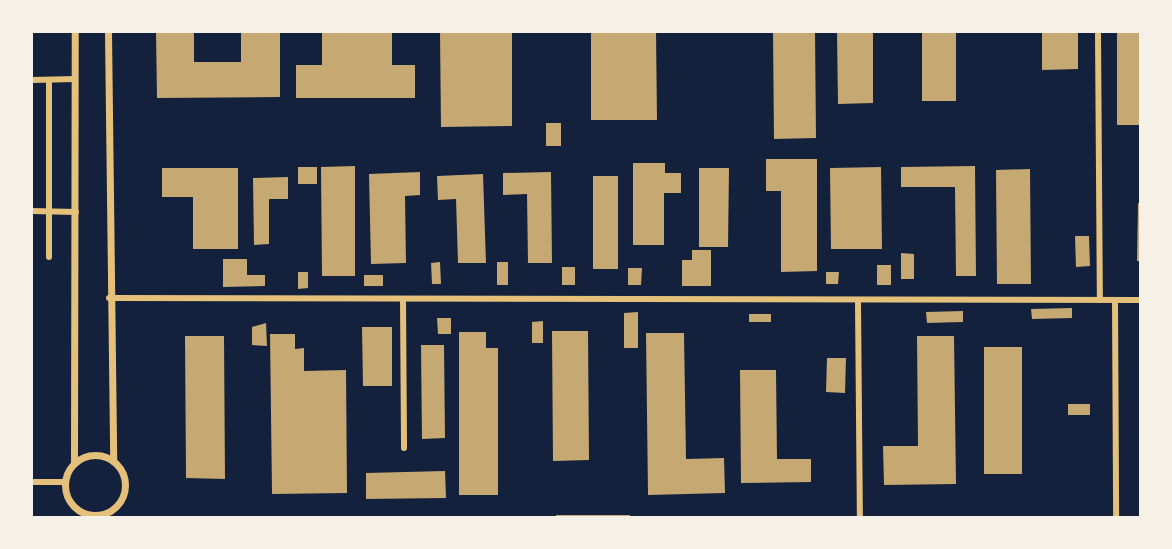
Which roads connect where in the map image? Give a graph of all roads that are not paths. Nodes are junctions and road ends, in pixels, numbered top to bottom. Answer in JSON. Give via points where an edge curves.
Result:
{"nodes":[{"id":1,"x":75,"y":32,"type":"edge"},
{"id":2,"x":108,"y":32,"type":"edge"},
{"id":3,"x":1098,"y":32,"type":"edge"},
{"id":4,"x":75,"y":79,"type":"junction"},
{"id":5,"x":32,"y":80,"type":"edge"},
{"id":6,"x":49,"y":80,"type":"junction"},
{"id":7,"x":32,"y":211,"type":"edge"},
{"id":8,"x":49,"y":211,"type":"junction"},
{"id":9,"x":76,"y":212,"type":"junction"},
{"id":10,"x":49,"y":257,"type":"dead end"},
{"id":11,"x":109,"y":298,"type":"junction"},
{"id":12,"x":403,"y":299,"type":"junction"},
{"id":13,"x":1100,"y":300,"type":"junction"},
{"id":14,"x":1115,"y":300,"type":"junction"},
{"id":15,"x":1140,"y":300,"type":"edge"},
{"id":16,"x":858,"y":302,"type":"junction"},
{"id":17,"x":404,"y":448,"type":"dead end"},
{"id":18,"x":113,"y":461,"type":"junction"},
{"id":19,"x":74,"y":463,"type":"junction"},
{"id":20,"x":32,"y":482,"type":"edge"},
{"id":21,"x":65,"y":482,"type":"junction"},
{"id":22,"x":77,"y":513,"type":"edge"},
{"id":23,"x":107,"y":515,"type":"edge"},
{"id":24,"x":860,"y":517,"type":"edge"},
{"id":25,"x":1116,"y":517,"type":"edge"}],
"edges":[{"from":1,"to":4,"type":"street"},
{"from":2,"to":11,"type":"street"},
{"from":3,"to":13,"type":"street"},
{"from":4,"to":6,"type":"street"},
{"from":4,"to":9,"type":"street"},
{"from":5,"to":6,"type":"street"},
{"from":6,"to":8,"type":"street"},
{"from":7,"to":8,"type":"street"},
{"from":8,"to":9,"type":"street"},
{"from":8,"to":10,"type":"street"},
{"from":9,"to":19,"type":"street"},
{"from":11,"to":12,"type":"street"},
{"from":11,"to":18,"type":"street"},
{"from":12,"to":16,"type":"street"},
{"from":12,"to":17,"type":"street"},
{"from":13,"to":14,"type":"street"},
{"from":13,"to":16,"type":"street"},
{"from":14,"to":15,"type":"street"},
{"from":14,"to":25,"type":"street"},
{"from":16,"to":24,"type":"street"},
{"from":18,"to":19,"type":"street","via":[[93,455]]},
{"from":18,"to":23,"type":"street","via":[[124,475],[124,493]]},
{"from":19,"to":21,"type":"street"},
{"from":20,"to":21,"type":"street"},
{"from":21,"to":22,"type":"street"},
{"from":22,"to":23,"type":"street"}]}
